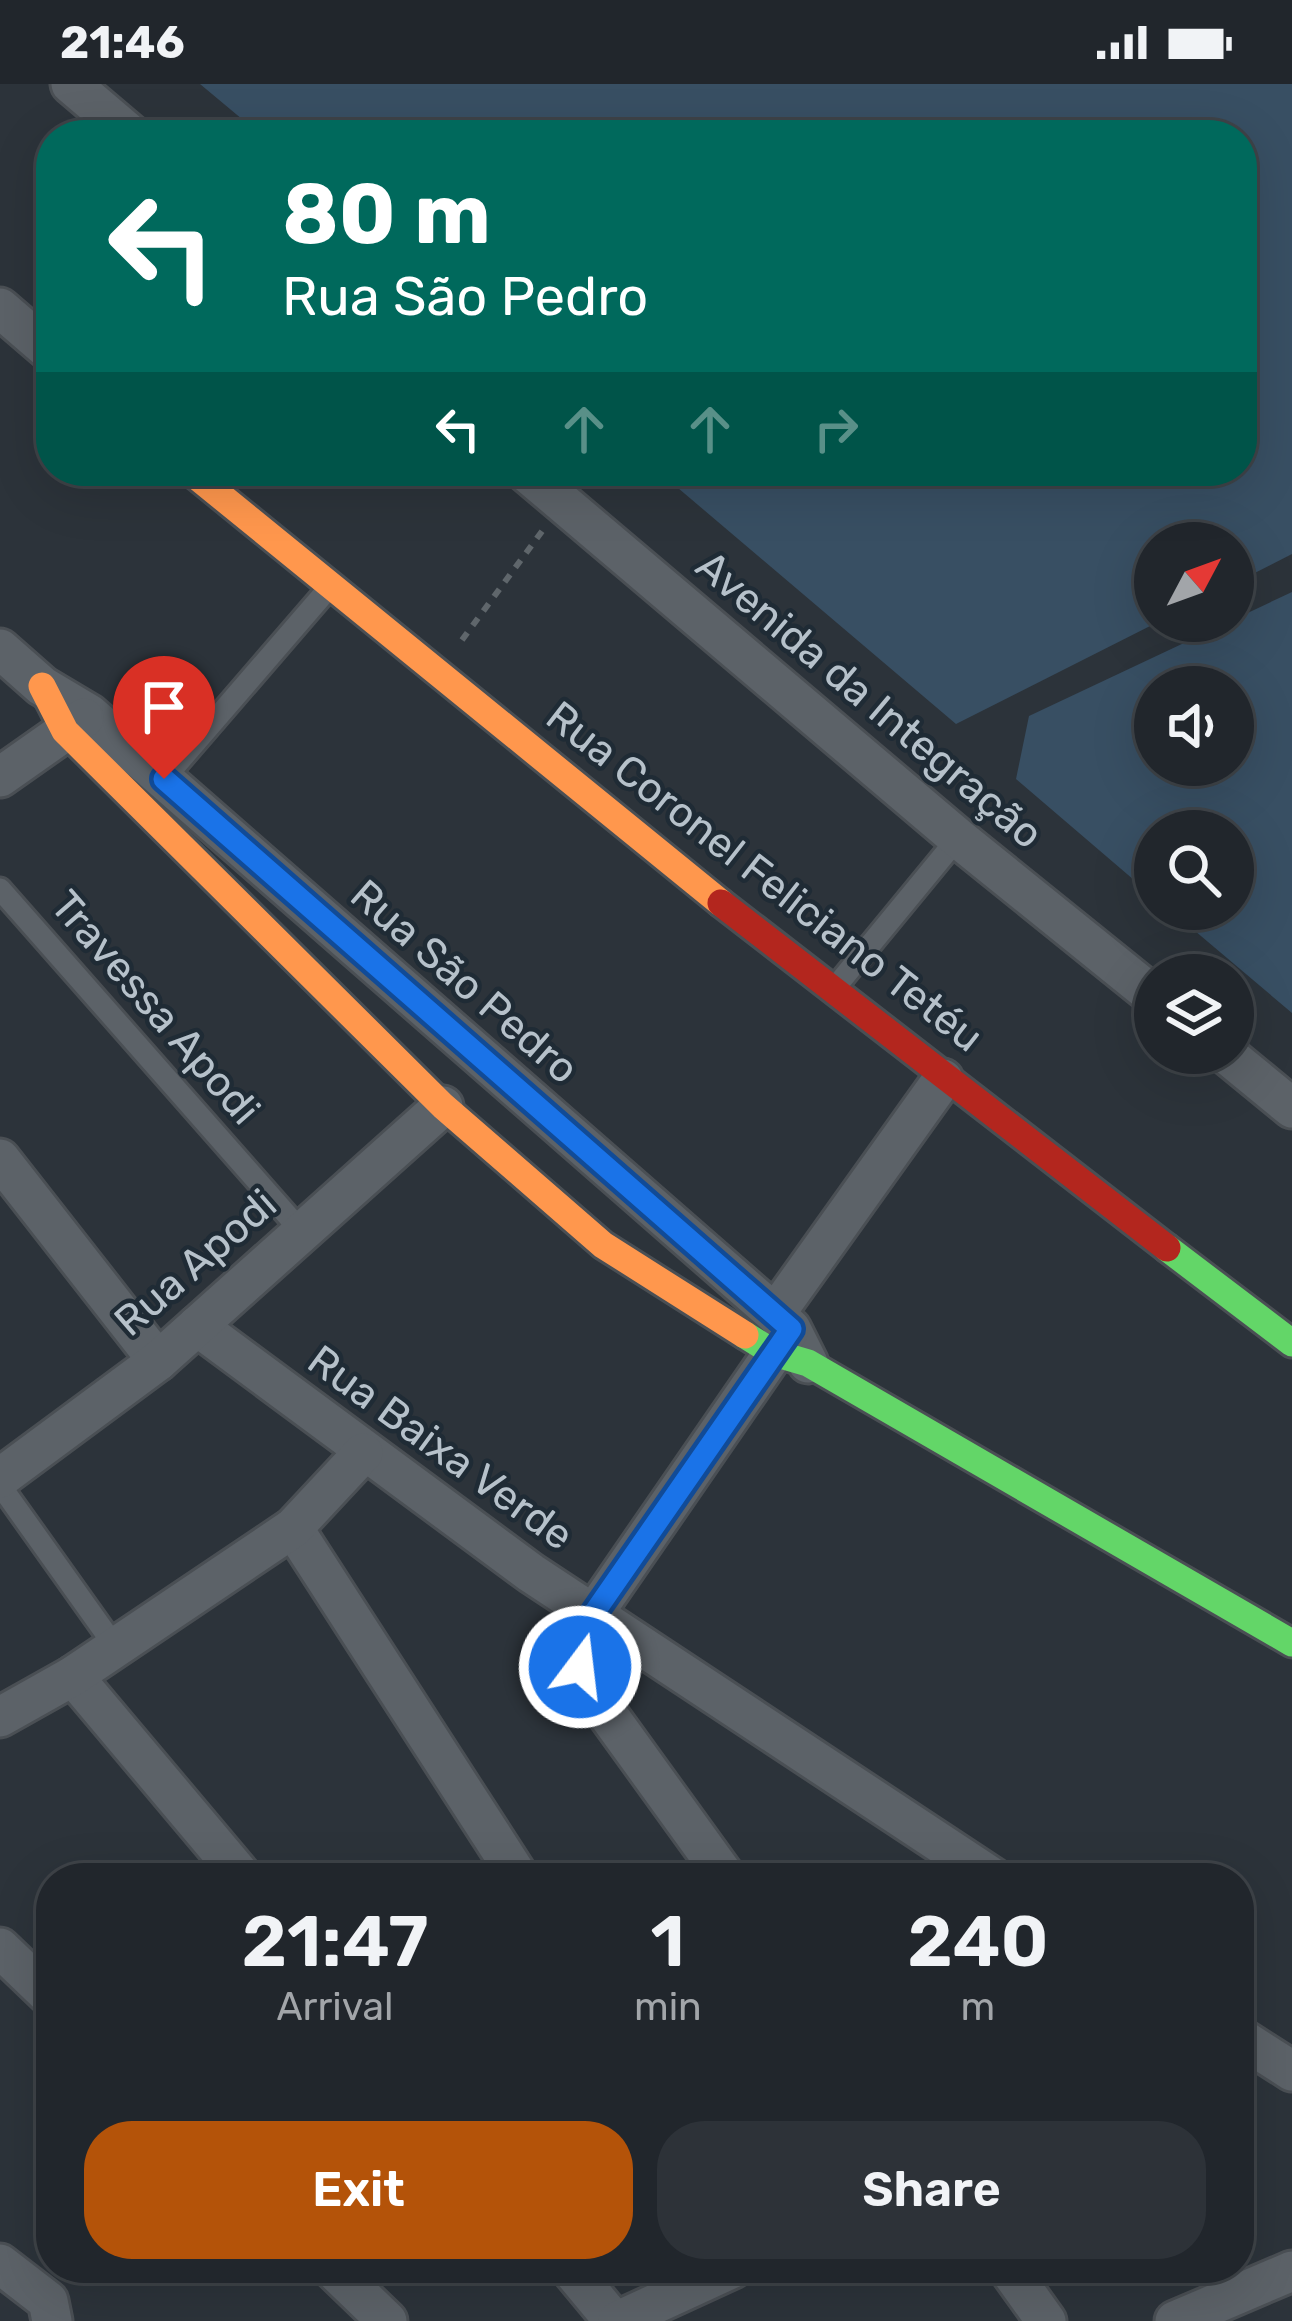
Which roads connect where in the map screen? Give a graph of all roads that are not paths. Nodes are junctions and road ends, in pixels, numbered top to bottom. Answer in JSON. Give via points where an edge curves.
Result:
{"nodes":[{"id":1,"x":71,"y":84,"type":"edge"},
{"id":2,"x":113,"y":120,"type":"edge"},
{"id":3,"x":0,"y":308,"type":"edge"},
{"id":4,"x":36,"y":339,"type":"edge"},
{"id":5,"x":208,"y":486,"type":"edge"},
{"id":6,"x":543,"y":486,"type":"edge"},
{"id":7,"x":328,"y":588,"type":"junction"},
{"id":8,"x":0,"y":649,"type":"edge"},
{"id":9,"x":77,"y":722,"type":"junction"},
{"id":10,"x":0,"y":777,"type":"edge"},
{"id":11,"x":164,"y":779,"type":"junction"},
{"id":12,"x":958,"y":838,"type":"junction"},
{"id":13,"x":0,"y":889,"type":"edge"},
{"id":14,"x":1134,"y":980,"type":"edge"},
{"id":15,"x":832,"y":990,"type":"junction"},
{"id":16,"x":1251,"y":1074,"type":"edge"},
{"id":17,"x":943,"y":1078,"type":"junction"},
{"id":18,"x":443,"y":1106,"type":"junction"},
{"id":19,"x":1292,"y":1108,"type":"edge"},
{"id":20,"x":0,"y":1159,"type":"edge"},
{"id":21,"x":302,"y":1232,"type":"junction"},
{"id":22,"x":197,"y":1326,"type":"junction"},
{"id":23,"x":787,"y":1340,"type":"junction"},
{"id":24,"x":1292,"y":1343,"type":"edge"},
{"id":25,"x":158,"y":1361,"type":"junction"},
{"id":26,"x":364,"y":1453,"type":"junction"},
{"id":27,"x":0,"y":1482,"type":"edge"},
{"id":28,"x":293,"y":1528,"type":"junction"},
{"id":29,"x":594,"y":1613,"type":"junction"},
{"id":30,"x":1292,"y":1643,"type":"edge"},
{"id":31,"x":114,"y":1645,"type":"junction"},
{"id":32,"x":73,"y":1676,"type":"junction"},
{"id":33,"x":0,"y":1717,"type":"edge"},
{"id":34,"x":230,"y":1863,"type":"edge"},
{"id":35,"x":509,"y":1863,"type":"edge"},
{"id":36,"x":715,"y":1863,"type":"edge"},
{"id":37,"x":970,"y":1863,"type":"edge"},
{"id":38,"x":0,"y":1948,"type":"edge"},
{"id":39,"x":36,"y":1983,"type":"edge"},
{"id":40,"x":1254,"y":2047,"type":"edge"},
{"id":41,"x":1292,"y":2071,"type":"edge"},
{"id":42,"x":0,"y":2264,"type":"edge"},
{"id":43,"x":1292,"y":2271,"type":"edge"},
{"id":44,"x":1254,"y":2276,"type":"edge"},
{"id":45,"x":348,"y":2283,"type":"edge"},
{"id":46,"x":583,"y":2283,"type":"edge"},
{"id":47,"x":702,"y":2283,"type":"edge"},
{"id":48,"x":1019,"y":2283,"type":"edge"},
{"id":49,"x":1235,"y":2283,"type":"edge"},
{"id":50,"x":52,"y":2321,"type":"edge"},
{"id":51,"x":387,"y":2321,"type":"edge"},
{"id":52,"x":616,"y":2321,"type":"edge"},
{"id":53,"x":1046,"y":2321,"type":"edge"},
{"id":54,"x":1175,"y":2321,"type":"edge"}],
"edges":[{"from":1,"to":2,"type":"street"},
{"from":3,"to":4,"type":"street"},
{"from":5,"to":7,"type":"street","name":"Rua Coronel Feliciano Tetéu"},
{"from":6,"to":12,"type":"street","name":"Avenida da Integração"},
{"from":7,"to":11,"type":"lane"},
{"from":7,"to":15,"type":"street","name":"Rua Coronel Feliciano Tetéu"},
{"from":8,"to":9,"type":"street","name":"Rua São Pedro"},
{"from":9,"to":10,"type":"street"},
{"from":9,"to":11,"type":"street","name":"Rua São Pedro"},
{"from":9,"to":18,"type":"street","name":"Rua São Pedro"},
{"from":11,"to":23,"type":"street","name":"Rua São Pedro"},
{"from":12,"to":14,"type":"street","name":"Avenida da Integração"},
{"from":12,"to":15,"type":"lane"},
{"from":13,"to":21,"type":"lane","name":"Travessa Apodi"},
{"from":15,"to":17,"type":"street","name":"Rua Coronel Feliciano Tetéu"},
{"from":16,"to":19,"type":"street"},
{"from":17,"to":23,"type":"street"},
{"from":17,"to":24,"type":"street","name":"Rua Coronel Feliciano Tetéu"},
{"from":18,"to":21,"type":"street","name":"Rua Apodi"},
{"from":18,"to":23,"type":"street","name":"Rua São Pedro","via":[[603,1245]]},
{"from":20,"to":25,"type":"street"},
{"from":21,"to":22,"type":"street","name":"Rua Apodi"},
{"from":22,"to":25,"type":"street","name":"Rua Apodi"},
{"from":22,"to":26,"type":"street","name":"Rua Baixa Verde"},
{"from":23,"to":29,"type":"street"},
{"from":23,"to":30,"type":"street","name":"Rua São Pedro"},
{"from":25,"to":27,"type":"street","name":"Rua Apodi"},
{"from":26,"to":28,"type":"street"},
{"from":26,"to":29,"type":"street","name":"Rua Baixa Verde"},
{"from":27,"to":31,"type":"lane"},
{"from":28,"to":31,"type":"street"},
{"from":28,"to":35,"type":"street"},
{"from":29,"to":36,"type":"street","via":[[581,1648],[586,1682]]},
{"from":29,"to":37,"type":"street","name":"Rua Baixa Verde"},
{"from":31,"to":32,"type":"street"},
{"from":32,"to":33,"type":"street"},
{"from":32,"to":34,"type":"street"},
{"from":38,"to":39,"type":"street"},
{"from":40,"to":41,"type":"street"},
{"from":42,"to":50,"type":"street","via":[[49,2301]]},
{"from":43,"to":44,"type":"street"},
{"from":45,"to":51,"type":"street"},
{"from":46,"to":52,"type":"street"},
{"from":47,"to":52,"type":"street"},
{"from":48,"to":53,"type":"street"},
{"from":49,"to":54,"type":"street"}]}
